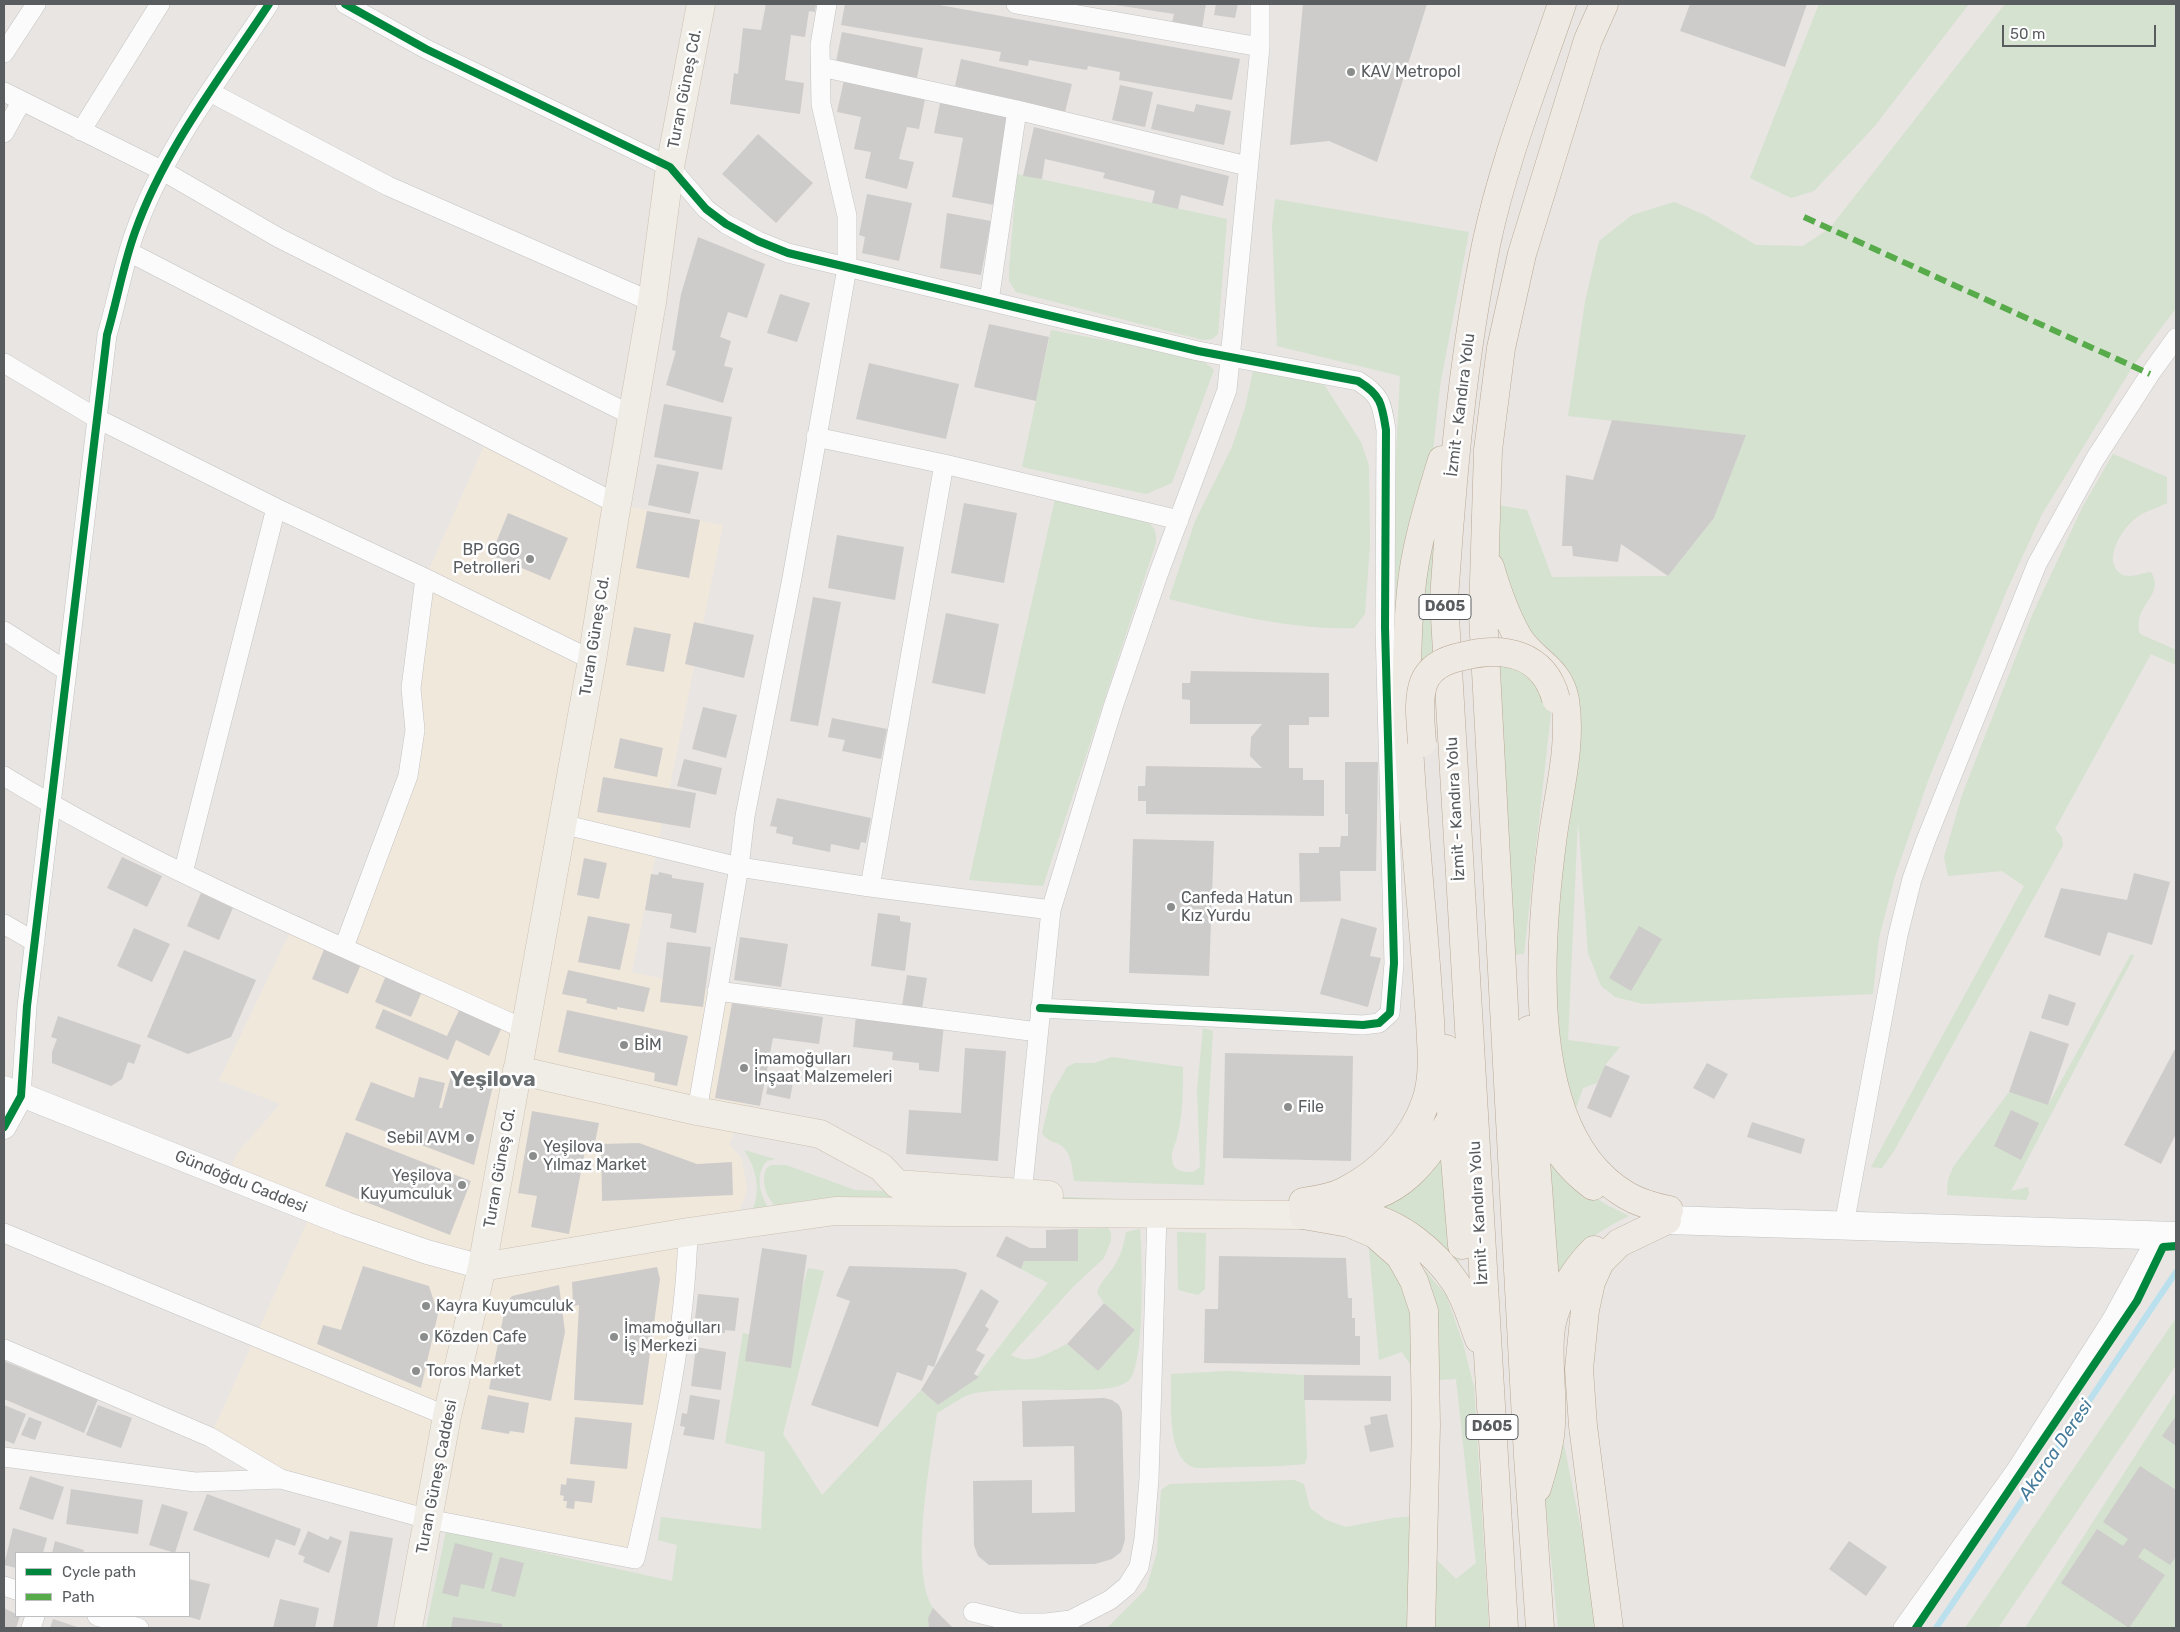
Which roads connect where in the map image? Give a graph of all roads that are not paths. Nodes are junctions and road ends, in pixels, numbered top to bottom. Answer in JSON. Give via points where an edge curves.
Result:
{"nodes":[{"id":1,"x":36,"y":4,"type":"edge"},
{"id":2,"x":160,"y":4,"type":"edge"},
{"id":3,"x":270,"y":4,"type":"edge"},
{"id":4,"x":345,"y":4,"type":"edge"},
{"id":5,"x":701,"y":4,"type":"edge"},
{"id":6,"x":827,"y":4,"type":"edge"},
{"id":7,"x":1016,"y":4,"type":"edge"},
{"id":8,"x":1260,"y":4,"type":"edge"},
{"id":9,"x":1562,"y":4,"type":"edge"},
{"id":10,"x":1604,"y":4,"type":"edge"},
{"id":11,"x":1260,"y":47,"type":"junction"},
{"id":12,"x":4,"y":53,"type":"edge"},
{"id":13,"x":820,"y":67,"type":"junction"},
{"id":14,"x":4,"y":92,"type":"edge"},
{"id":15,"x":210,"y":92,"type":"junction"},
{"id":16,"x":21,"y":102,"type":"junction"},
{"id":17,"x":1017,"y":110,"type":"junction"},
{"id":18,"x":81,"y":131,"type":"junction"},
{"id":19,"x":4,"y":133,"type":"edge"},
{"id":20,"x":1247,"y":166,"type":"junction"},
{"id":21,"x":670,"y":167,"type":"junction"},
{"id":22,"x":163,"y":171,"type":"junction"},
{"id":23,"x":129,"y":252,"type":"junction"},
{"id":24,"x":847,"y":268,"type":"junction"},
{"id":25,"x":989,"y":301,"type":"junction"},
{"id":26,"x":652,"y":302,"type":"junction"},
{"id":27,"x":2176,"y":338,"type":"edge"},
{"id":28,"x":1231,"y":358,"type":"junction"},
{"id":29,"x":4,"y":363,"type":"edge"},
{"id":30,"x":633,"y":416,"type":"junction"},
{"id":31,"x":1458,"y":417,"type":"junction"},
{"id":32,"x":98,"y":419,"type":"junction"},
{"id":33,"x":816,"y":437,"type":"junction"},
{"id":34,"x":944,"y":464,"type":"junction"},
{"id":35,"x":617,"y":504,"type":"junction"},
{"id":36,"x":276,"y":508,"type":"junction"},
{"id":37,"x":1179,"y":520,"type":"junction"},
{"id":38,"x":1485,"y":546,"type":"junction"},
{"id":39,"x":425,"y":578,"type":"junction"},
{"id":40,"x":4,"y":631,"type":"edge"},
{"id":41,"x":592,"y":660,"type":"junction"},
{"id":42,"x":67,"y":671,"type":"junction"},
{"id":43,"x":4,"y":776,"type":"edge"},
{"id":44,"x":52,"y":805,"type":"junction"},
{"id":45,"x":562,"y":824,"type":"junction"},
{"id":46,"x":739,"y":867,"type":"junction"},
{"id":47,"x":183,"y":873,"type":"junction"},
{"id":48,"x":870,"y":887,"type":"junction"},
{"id":49,"x":1051,"y":910,"type":"junction"},
{"id":50,"x":4,"y":924,"type":"edge"},
{"id":51,"x":34,"y":942,"type":"junction"},
{"id":52,"x":344,"y":947,"type":"junction"},
{"id":53,"x":717,"y":991,"type":"junction"},
{"id":54,"x":1040,"y":1008,"type":"junction"},
{"id":55,"x":524,"y":1029,"type":"junction"},
{"id":56,"x":1038,"y":1032,"type":"junction"},
{"id":57,"x":517,"y":1070,"type":"junction"},
{"id":58,"x":13,"y":1092,"type":"edge"},
{"id":59,"x":1531,"y":1094,"type":"junction"},
{"id":60,"x":696,"y":1111,"type":"junction"},
{"id":61,"x":1452,"y":1117,"type":"junction"},
{"id":62,"x":4,"y":1127,"type":"edge"},
{"id":63,"x":1022,"y":1194,"type":"junction"},
{"id":64,"x":1303,"y":1209,"type":"junction"},
{"id":65,"x":1157,"y":1214,"type":"junction"},
{"id":66,"x":1846,"y":1214,"type":"junction"},
{"id":67,"x":1668,"y":1215,"type":"junction"},
{"id":68,"x":2169,"y":1228,"type":"edge"},
{"id":69,"x":688,"y":1232,"type":"junction"},
{"id":70,"x":4,"y":1234,"type":"edge"},
{"id":71,"x":482,"y":1267,"type":"junction"},
{"id":72,"x":1468,"y":1313,"type":"junction"},
{"id":73,"x":1550,"y":1335,"type":"junction"},
{"id":74,"x":4,"y":1349,"type":"edge"},
{"id":75,"x":1488,"y":1359,"type":"junction"},
{"id":76,"x":448,"y":1416,"type":"junction"},
{"id":77,"x":4,"y":1457,"type":"edge"},
{"id":78,"x":281,"y":1479,"type":"junction"},
{"id":79,"x":1532,"y":1506,"type":"junction"},
{"id":80,"x":428,"y":1518,"type":"junction"},
{"id":81,"x":973,"y":1612,"type":"dead end"},
{"id":82,"x":100,"y":1617,"type":"edge"},
{"id":83,"x":139,"y":1628,"type":"edge"},
{"id":84,"x":408,"y":1628,"type":"edge"},
{"id":85,"x":1421,"y":1628,"type":"edge"},
{"id":86,"x":1504,"y":1628,"type":"edge"},
{"id":87,"x":1540,"y":1628,"type":"edge"},
{"id":88,"x":1609,"y":1628,"type":"edge"},
{"id":89,"x":1903,"y":1628,"type":"edge"}],
"edges":[{"from":1,"to":12,"type":"street"},
{"from":2,"to":18,"type":"street"},
{"from":3,"to":15,"type":"street"},
{"from":4,"to":21,"type":"street","via":[[426,49]]},
{"from":5,"to":21,"type":"main road","name":"Turan Güneş Cd."},
{"from":6,"to":13,"type":"street"},
{"from":7,"to":11,"type":"street"},
{"from":8,"to":11,"type":"street"},
{"from":9,"to":31,"type":"highway","name":"İzmit - Kandıra Yolu","number":"D605","via":[[1504,174],[1486,243],[1464,362]]},
{"from":10,"to":38,"type":"highway","name":"İzmit - Kandıra Yolu","number":"D605","via":[[1588,40],[1518,270],[1501,348],[1488,450]]},
{"from":11,"to":20,"type":"street"},
{"from":13,"to":17,"type":"street"},
{"from":13,"to":24,"type":"street","via":[[821,104],[846,216]]},
{"from":14,"to":16,"type":"street"},
{"from":15,"to":22,"type":"street"},
{"from":15,"to":26,"type":"street","via":[[388,186]]},
{"from":16,"to":18,"type":"street"},
{"from":16,"to":19,"type":"street"},
{"from":17,"to":20,"type":"street"},
{"from":17,"to":25,"type":"street"},
{"from":18,"to":22,"type":"street"},
{"from":20,"to":28,"type":"street"},
{"from":21,"to":24,"type":"street","via":[[706,209],[726,224],[788,253]]},
{"from":21,"to":26,"type":"main road","name":"Turan Güneş Cd."},
{"from":22,"to":23,"type":"street","via":[[134,232]]},
{"from":22,"to":30,"type":"street","via":[[278,238]]},
{"from":23,"to":32,"type":"street","via":[[108,335]]},
{"from":23,"to":35,"type":"street"},
{"from":24,"to":25,"type":"street"},
{"from":24,"to":33,"type":"street"},
{"from":25,"to":28,"type":"street"},
{"from":26,"to":30,"type":"main road","name":"Turan Güneş Cd."},
{"from":27,"to":66,"type":"street","via":[[2095,459],[2037,564],[1926,840],[1898,935]]},
{"from":28,"to":37,"type":"street","via":[[1226,390]]},
{"from":28,"to":54,"type":"street","via":[[1358,381],[1374,391],[1383,407],[1386,430],[1384,581],[1394,963],[1390,1013],[1379,1023],[1364,1025]]},
{"from":29,"to":32,"type":"street"},
{"from":30,"to":35,"type":"main road","name":"Turan Güneş Cd."},
{"from":31,"to":64,"type":"highway","via":[[1424,520],[1411,589],[1405,678],[1432,1073],[1426,1101],[1397,1151],[1372,1174],[1342,1193]]},
{"from":31,"to":75,"type":"highway","name":"İzmit - Kandıra Yolu","number":"D605","via":[[1444,600]]},
{"from":32,"to":36,"type":"street"},
{"from":32,"to":42,"type":"street"},
{"from":33,"to":34,"type":"street"},
{"from":33,"to":46,"type":"street"},
{"from":34,"to":37,"type":"street"},
{"from":34,"to":48,"type":"street"},
{"from":35,"to":41,"type":"main road","name":"Turan Güneş Cd."},
{"from":36,"to":39,"type":"street"},
{"from":36,"to":47,"type":"street"},
{"from":37,"to":49,"type":"street","via":[[1113,707]]},
{"from":38,"to":67,"type":"highway","via":[[1498,595],[1519,639],[1555,675],[1564,700],[1567,725],[1541,952],[1545,1042],[1550,1070],[1568,1123],[1597,1172],[1626,1195]]},
{"from":38,"to":79,"type":"highway","name":"İzmit - Kandıra Yolu","number":"D605","via":[[1482,615]]},
{"from":39,"to":41,"type":"street"},
{"from":39,"to":52,"type":"street","via":[[411,688],[415,730],[408,776]]},
{"from":40,"to":42,"type":"street"},
{"from":41,"to":45,"type":"main road","name":"Turan Güneş Cd."},
{"from":42,"to":44,"type":"street"},
{"from":43,"to":44,"type":"street"},
{"from":44,"to":47,"type":"street"},
{"from":44,"to":51,"type":"street"},
{"from":45,"to":46,"type":"street"},
{"from":45,"to":55,"type":"main road","name":"Turan Güneş Cd."},
{"from":46,"to":48,"type":"street"},
{"from":46,"to":53,"type":"street"},
{"from":47,"to":52,"type":"street"},
{"from":48,"to":49,"type":"street"},
{"from":49,"to":54,"type":"street"},
{"from":50,"to":51,"type":"street"},
{"from":51,"to":58,"type":"street"},
{"from":52,"to":55,"type":"street"},
{"from":53,"to":56,"type":"street"},
{"from":53,"to":60,"type":"street"},
{"from":54,"to":56,"type":"street"},
{"from":55,"to":57,"type":"main road","name":"Turan Güneş Cd."},
{"from":56,"to":63,"type":"street"},
{"from":57,"to":60,"type":"main road"},
{"from":57,"to":71,"type":"main road","name":"Turan Güneş Cd."},
{"from":58,"to":62,"type":"street"},
{"from":58,"to":71,"type":"street","name":"Gündoğdu Caddesi","via":[[346,1224]]},
{"from":59,"to":61,"type":"highway","bridge":true,"via":[[1530,934],[1556,739],[1556,699],[1552,686],[1538,667],[1511,653],[1493,651],[1453,658],[1439,664],[1424,680],[1420,696]]},
{"from":59,"to":67,"type":"highway","via":[[1558,1151],[1576,1174],[1624,1203]]},
{"from":59,"to":73,"type":"highway"},
{"from":60,"to":63,"type":"main road","via":[[820,1134],[881,1167],[898,1184]]},
{"from":61,"to":64,"type":"highway","via":[[1421,1165],[1393,1187],[1353,1201]]},
{"from":61,"to":72,"type":"highway"},
{"from":63,"to":64,"type":"main road"},
{"from":64,"to":65,"type":"main road"},
{"from":64,"to":72,"type":"highway","via":[[1351,1214],[1388,1223],[1406,1233],[1431,1254],[1456,1283]]},
{"from":64,"to":85,"type":"highway","via":[[1375,1234],[1400,1256],[1414,1281],[1424,1311],[1426,1426]]},
{"from":65,"to":69,"type":"main road","via":[[834,1211]]},
{"from":65,"to":81,"type":"street","via":[[1149,1479],[1138,1567],[1127,1586],[1110,1600],[1071,1620],[1018,1623]]},
{"from":66,"to":67,"type":"main road"},
{"from":66,"to":68,"type":"main road"},
{"from":67,"to":68,"type":"main road"},
{"from":67,"to":73,"type":"highway","via":[[1627,1225],[1606,1238],[1585,1259],[1557,1307]]},
{"from":67,"to":88,"type":"highway","via":[[1619,1243],[1600,1262],[1591,1282],[1585,1310],[1579,1369]]},
{"from":68,"to":89,"type":"street","via":[[2016,1470]]},
{"from":69,"to":71,"type":"main road"},
{"from":69,"to":80,"type":"street","via":[[681,1329],[635,1560]]},
{"from":70,"to":76,"type":"street"},
{"from":71,"to":76,"type":"main road","name":"Turan Güneş Caddesi"},
{"from":72,"to":75,"type":"highway"},
{"from":73,"to":79,"type":"highway","via":[[1551,1424]]},
{"from":74,"to":78,"type":"street","via":[[210,1437]]},
{"from":75,"to":86,"type":"highway","name":"İzmit - Kandıra Yolu","number":"D605"},
{"from":76,"to":80,"type":"main road","name":"Turan Güneş Caddesi"},
{"from":77,"to":78,"type":"street","via":[[195,1482]]},
{"from":78,"to":80,"type":"street"},
{"from":79,"to":87,"type":"highway","number":"D605"},
{"from":80,"to":84,"type":"main road","name":"Turan Güneş Caddesi"},
{"from":82,"to":83,"type":"street"}]}
